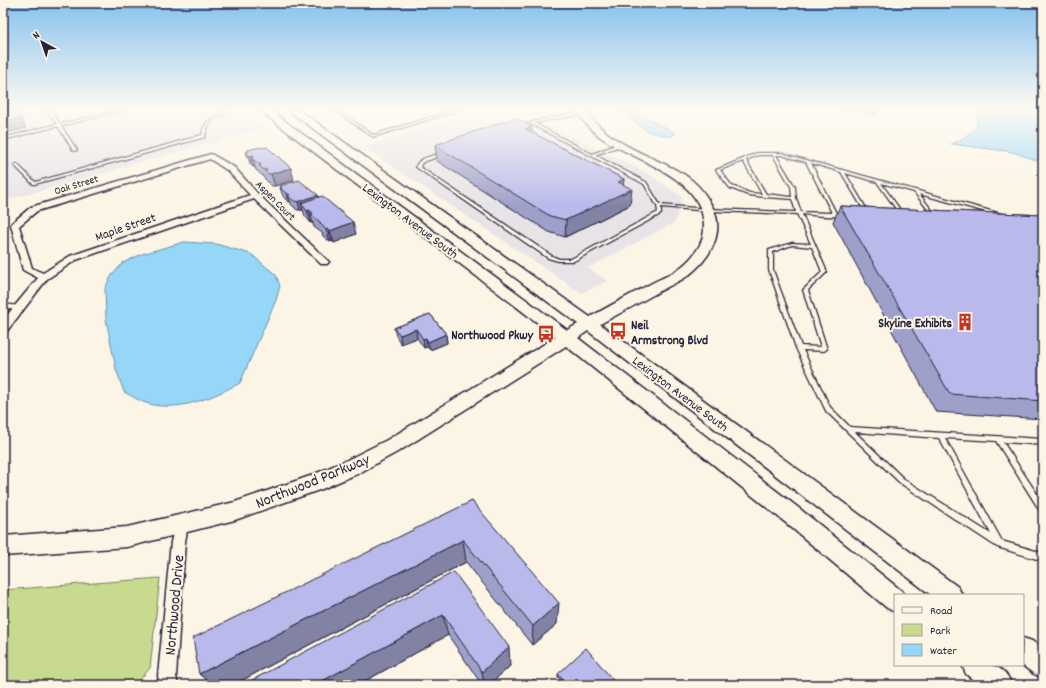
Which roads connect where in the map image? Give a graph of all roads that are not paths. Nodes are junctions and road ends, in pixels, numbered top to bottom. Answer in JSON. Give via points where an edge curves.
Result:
{"nodes":[{"id":1,"x":70,"y":142,"type":"edge"},
{"id":2,"x":182,"y":142,"type":"edge"},
{"id":3,"x":307,"y":142,"type":"edge"},
{"id":4,"x":337,"y":142,"type":"edge"},
{"id":5,"x":567,"y":142,"type":"edge"},
{"id":6,"x":615,"y":142,"type":"edge"},
{"id":7,"x":619,"y":145,"type":"junction"},
{"id":8,"x":75,"y":150,"type":"dead end"},
{"id":9,"x":444,"y":154,"type":"edge"},
{"id":10,"x":774,"y":154,"type":"junction"},
{"id":11,"x":592,"y":155,"type":"junction"},
{"id":12,"x":211,"y":156,"type":"joint"},
{"id":13,"x":744,"y":160,"type":"junction"},
{"id":14,"x":808,"y":162,"type":"junction"},
{"id":15,"x":16,"y":165,"type":"dead end"},
{"id":16,"x":842,"y":171,"type":"junction"},
{"id":17,"x":878,"y":181,"type":"junction"},
{"id":18,"x":916,"y":192,"type":"junction"},
{"id":19,"x":255,"y":196,"type":"junction"},
{"id":20,"x":765,"y":196,"type":"junction"},
{"id":21,"x":794,"y":198,"type":"junction"},
{"id":22,"x":959,"y":203,"type":"junction"},
{"id":23,"x":659,"y":206,"type":"junction"},
{"id":24,"x":708,"y":210,"type":"junction"},
{"id":25,"x":964,"y":210,"type":"edge"},
{"id":26,"x":799,"y":213,"type":"junction"},
{"id":27,"x":835,"y":215,"type":"junction"},
{"id":28,"x":848,"y":216,"type":"edge"},
{"id":29,"x":862,"y":216,"type":"edge"},
{"id":30,"x":897,"y":218,"type":"edge"},
{"id":31,"x":998,"y":219,"type":"edge"},
{"id":32,"x":931,"y":220,"type":"edge"},
{"id":33,"x":813,"y":246,"type":"junction"},
{"id":34,"x":324,"y":262,"type":"dead end"},
{"id":35,"x":44,"y":277,"type":"junction"},
{"id":36,"x":3,"y":306,"type":"edge"},
{"id":37,"x":20,"y":308,"type":"junction"},
{"id":38,"x":589,"y":324,"type":"junction"},
{"id":39,"x":3,"y":328,"type":"edge"},
{"id":40,"x":567,"y":338,"type":"junction"},
{"id":41,"x":799,"y":348,"type":"junction"},
{"id":42,"x":848,"y":429,"type":"junction"},
{"id":43,"x":941,"y":436,"type":"junction"},
{"id":44,"x":998,"y":439,"type":"junction"},
{"id":45,"x":1043,"y":442,"type":"edge"},
{"id":46,"x":1043,"y":509,"type":"edge"},
{"id":47,"x":181,"y":525,"type":"junction"},
{"id":48,"x":1000,"y":544,"type":"junction"},
{"id":49,"x":3,"y":546,"type":"edge"},
{"id":50,"x":1043,"y":557,"type":"edge"},
{"id":51,"x":949,"y":594,"type":"edge"},
{"id":52,"x":894,"y":599,"type":"edge"},
{"id":53,"x":1024,"y":651,"type":"edge"},
{"id":54,"x":1043,"y":665,"type":"edge"},
{"id":55,"x":976,"y":666,"type":"edge"},
{"id":56,"x":169,"y":685,"type":"edge"},
{"id":57,"x":999,"y":685,"type":"edge"}],
"edges":[{"from":1,"to":8,"type":"lane"},
{"from":2,"to":15,"type":"lane","via":[[34,183]]},
{"from":3,"to":40,"type":"street","name":"Lexington Avenue South"},
{"from":4,"to":38,"type":"street","name":"Lexington Avenue South"},
{"from":5,"to":11,"type":"lane"},
{"from":6,"to":7,"type":"street"},
{"from":7,"to":11,"type":"lane"},
{"from":7,"to":24,"type":"street","via":[[684,180],[698,193]]},
{"from":9,"to":23,"type":"lane","via":[[422,161],[418,167],[558,260],[572,260],[660,213]]},
{"from":10,"to":13,"type":"lane","via":[[758,154]]},
{"from":10,"to":14,"type":"lane"},
{"from":10,"to":21,"type":"lane","via":[[793,187]]},
{"from":11,"to":23,"type":"lane","via":[[646,183]]},
{"from":12,"to":19,"type":"street","name":"Aspen Court","via":[[231,169]]},
{"from":12,"to":35,"type":"street","name":"Oak Street","via":[[137,176],[34,209],[15,225],[28,270]]},
{"from":13,"to":20,"type":"lane"},
{"from":13,"to":20,"type":"lane","via":[[718,170],[731,187],[749,194]]},
{"from":14,"to":16,"type":"lane"},
{"from":14,"to":27,"type":"lane"},
{"from":16,"to":17,"type":"lane"},
{"from":16,"to":29,"type":"lane","via":[[869,217]]},
{"from":17,"to":18,"type":"lane"},
{"from":17,"to":30,"type":"lane","via":[[904,218]]},
{"from":18,"to":22,"type":"lane"},
{"from":18,"to":32,"type":"lane","via":[[938,220]]},
{"from":19,"to":34,"type":"street","name":"Aspen Court"},
{"from":19,"to":35,"type":"street","name":"Maple Street","via":[[73,258]]},
{"from":20,"to":21,"type":"lane"},
{"from":21,"to":26,"type":"lane"},
{"from":22,"to":25,"type":"lane"},
{"from":22,"to":31,"type":"lane","via":[[1004,216]]},
{"from":23,"to":24,"type":"lane"},
{"from":24,"to":26,"type":"lane"},
{"from":24,"to":38,"type":"street","name":"Northwood Parkway","via":[[711,223],[709,240],[694,263],[685,271]]},
{"from":26,"to":27,"type":"lane"},
{"from":26,"to":33,"type":"lane"},
{"from":27,"to":28,"type":"lane"},
{"from":33,"to":41,"type":"lane","via":[[825,272],[805,290],[824,349]]},
{"from":33,"to":41,"type":"lane","via":[[792,244],[771,251],[771,270]]},
{"from":35,"to":37,"type":"street","name":"Maple Street"},
{"from":36,"to":37,"type":"lane"},
{"from":37,"to":39,"type":"street","name":"Maple Street"},
{"from":38,"to":40,"type":"street","name":"Northwood Parkway"},
{"from":38,"to":51,"type":"street","name":"Lexington Avenue South"},
{"from":40,"to":47,"type":"street","name":"Northwood Parkway","via":[[400,441],[343,471],[235,511]]},
{"from":40,"to":52,"type":"street","name":"Lexington Avenue South"},
{"from":41,"to":42,"type":"lane","via":[[828,409]]},
{"from":42,"to":43,"type":"lane"},
{"from":42,"to":48,"type":"lane","via":[[902,481]]},
{"from":43,"to":44,"type":"lane"},
{"from":43,"to":48,"type":"lane"},
{"from":44,"to":45,"type":"lane"},
{"from":44,"to":46,"type":"lane"},
{"from":47,"to":49,"type":"street","name":"Northwood Parkway","via":[[127,537]]},
{"from":47,"to":56,"type":"street","name":"Northwood Drive","via":[[167,676]]},
{"from":48,"to":50,"type":"lane"},
{"from":53,"to":54,"type":"street"},
{"from":55,"to":57,"type":"street"}]}
